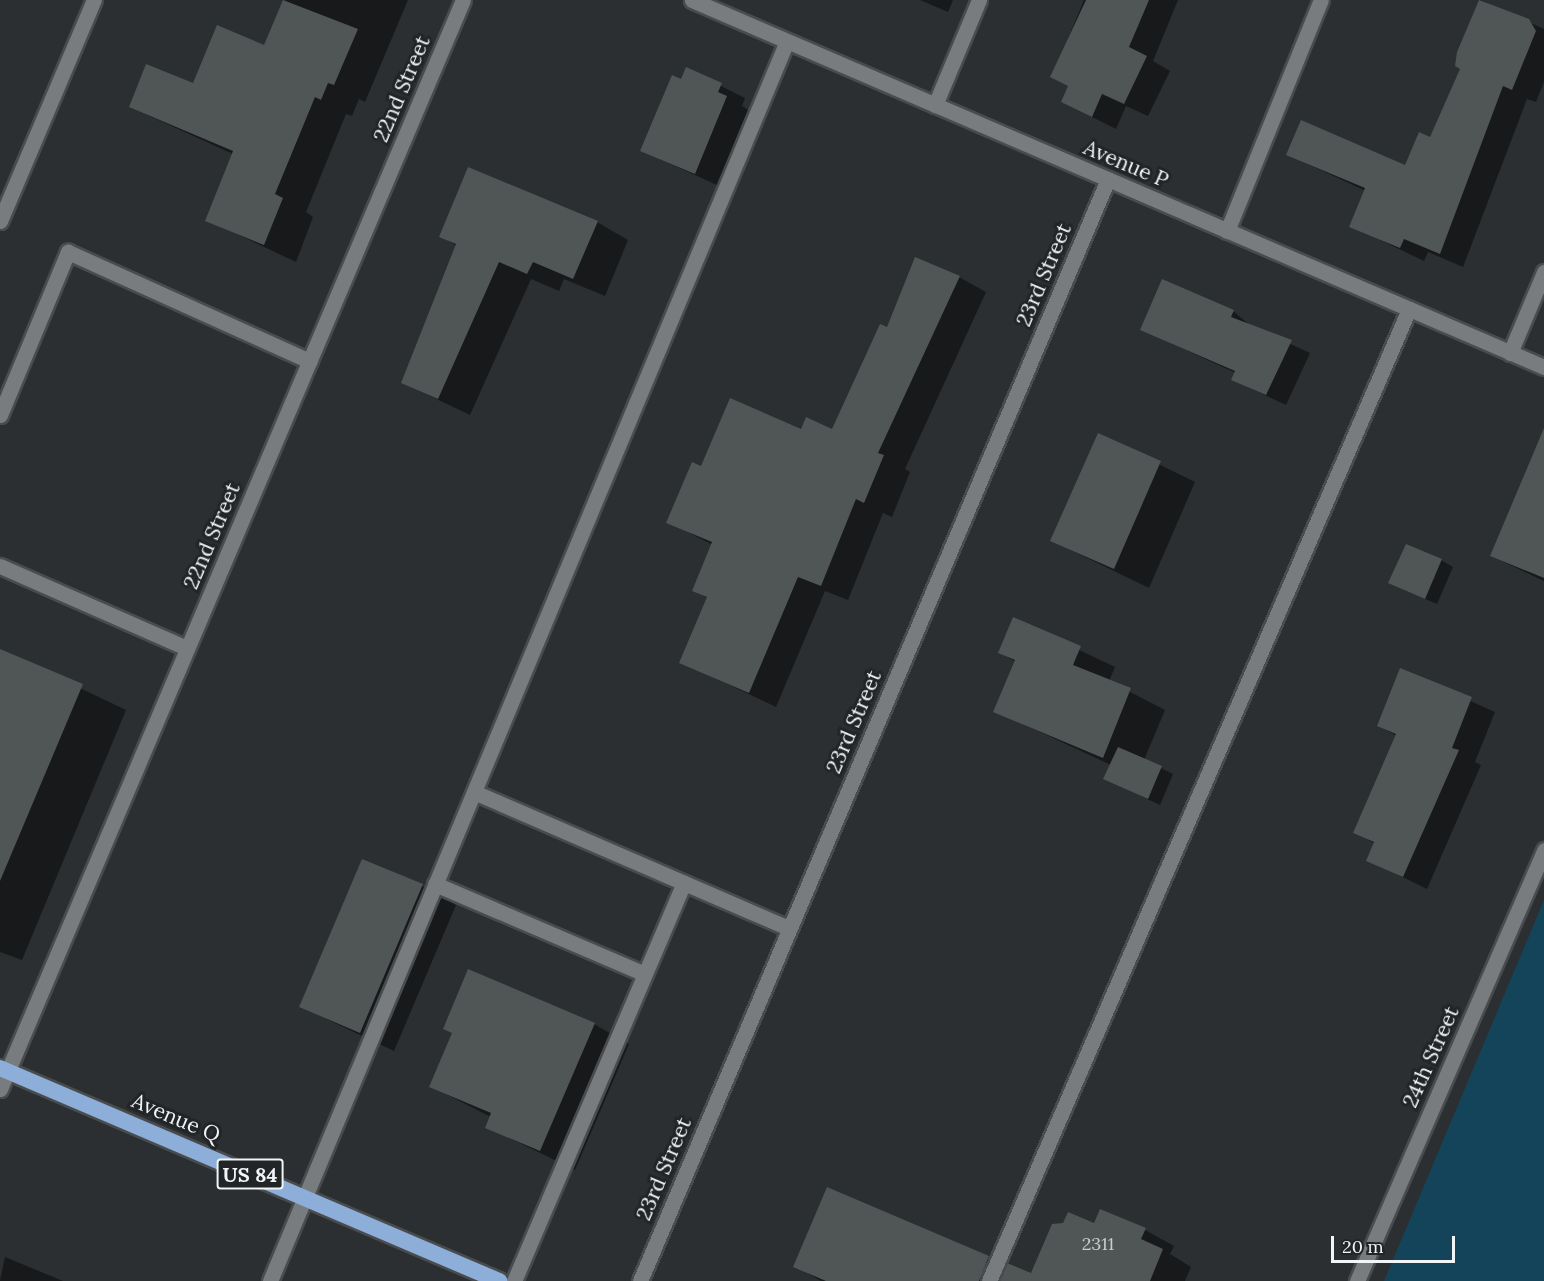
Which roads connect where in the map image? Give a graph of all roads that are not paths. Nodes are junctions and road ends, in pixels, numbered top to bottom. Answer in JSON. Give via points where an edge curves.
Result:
{"nodes":[{"id":1,"x":94,"y":0,"type":"edge"},
{"id":2,"x":463,"y":0,"type":"edge"},
{"id":3,"x":692,"y":0,"type":"edge"},
{"id":4,"x":980,"y":0,"type":"edge"},
{"id":5,"x":1321,"y":0,"type":"edge"},
{"id":6,"x":787,"y":41,"type":"junction"},
{"id":7,"x":935,"y":105,"type":"junction"},
{"id":8,"x":1108,"y":179,"type":"junction"},
{"id":9,"x":0,"y":221,"type":"edge"},
{"id":10,"x":1227,"y":231,"type":"junction"},
{"id":11,"x":1544,"y":272,"type":"edge"},
{"id":12,"x":1409,"y":309,"type":"junction"},
{"id":13,"x":1510,"y":353,"type":"junction"},
{"id":14,"x":309,"y":361,"type":"junction"},
{"id":15,"x":1544,"y":367,"type":"edge"},
{"id":16,"x":0,"y":415,"type":"edge"},
{"id":17,"x":0,"y":566,"type":"edge"},
{"id":18,"x":187,"y":648,"type":"junction"},
{"id":19,"x":474,"y":792,"type":"junction"},
{"id":20,"x":1544,"y":850,"type":"edge"},
{"id":21,"x":684,"y":883,"type":"junction"},
{"id":22,"x":435,"y":884,"type":"junction"},
{"id":23,"x":789,"y":928,"type":"junction"},
{"id":24,"x":645,"y":974,"type":"junction"},
{"id":25,"x":4,"y":1070,"type":"edge"},
{"id":26,"x":0,"y":1089,"type":"edge"},
{"id":27,"x":305,"y":1198,"type":"junction"},
{"id":28,"x":270,"y":1281,"type":"edge"},
{"id":29,"x":499,"y":1281,"type":"edge"},
{"id":30,"x":514,"y":1281,"type":"edge"},
{"id":31,"x":639,"y":1281,"type":"edge"},
{"id":32,"x":989,"y":1281,"type":"edge"},
{"id":33,"x":1357,"y":1281,"type":"edge"}],
"edges":[{"from":1,"to":9,"type":"street"},
{"from":2,"to":14,"type":"street","name":"22nd Street"},
{"from":3,"to":6,"type":"street","name":"Avenue P"},
{"from":4,"to":7,"type":"street"},
{"from":5,"to":10,"type":"street"},
{"from":6,"to":7,"type":"street","name":"Avenue P"},
{"from":6,"to":19,"type":"street"},
{"from":7,"to":8,"type":"street","name":"Avenue P"},
{"from":8,"to":10,"type":"street","name":"Avenue P"},
{"from":8,"to":23,"type":"street","name":"23rd Street"},
{"from":10,"to":12,"type":"street","name":"Avenue P"},
{"from":11,"to":13,"type":"street"},
{"from":12,"to":13,"type":"street","name":"Avenue P"},
{"from":12,"to":32,"type":"street"},
{"from":13,"to":15,"type":"street","name":"Avenue P"},
{"from":14,"to":16,"type":"street","via":[[68,252]]},
{"from":14,"to":18,"type":"street","name":"22nd Street"},
{"from":17,"to":18,"type":"street"},
{"from":18,"to":25,"type":"street","name":"22nd Street"},
{"from":19,"to":21,"type":"street"},
{"from":19,"to":22,"type":"street"},
{"from":20,"to":33,"type":"street","name":"24th Street"},
{"from":21,"to":23,"type":"street"},
{"from":21,"to":24,"type":"street"},
{"from":22,"to":24,"type":"street"},
{"from":22,"to":27,"type":"street"},
{"from":23,"to":31,"type":"street","name":"23rd Street"},
{"from":24,"to":30,"type":"street"},
{"from":25,"to":26,"type":"street","name":"22nd Street"},
{"from":25,"to":27,"type":"highway","name":"Avenue Q","number":"US 84"},
{"from":27,"to":28,"type":"street"},
{"from":27,"to":29,"type":"highway","name":"Avenue Q","number":"US 84"}]}
